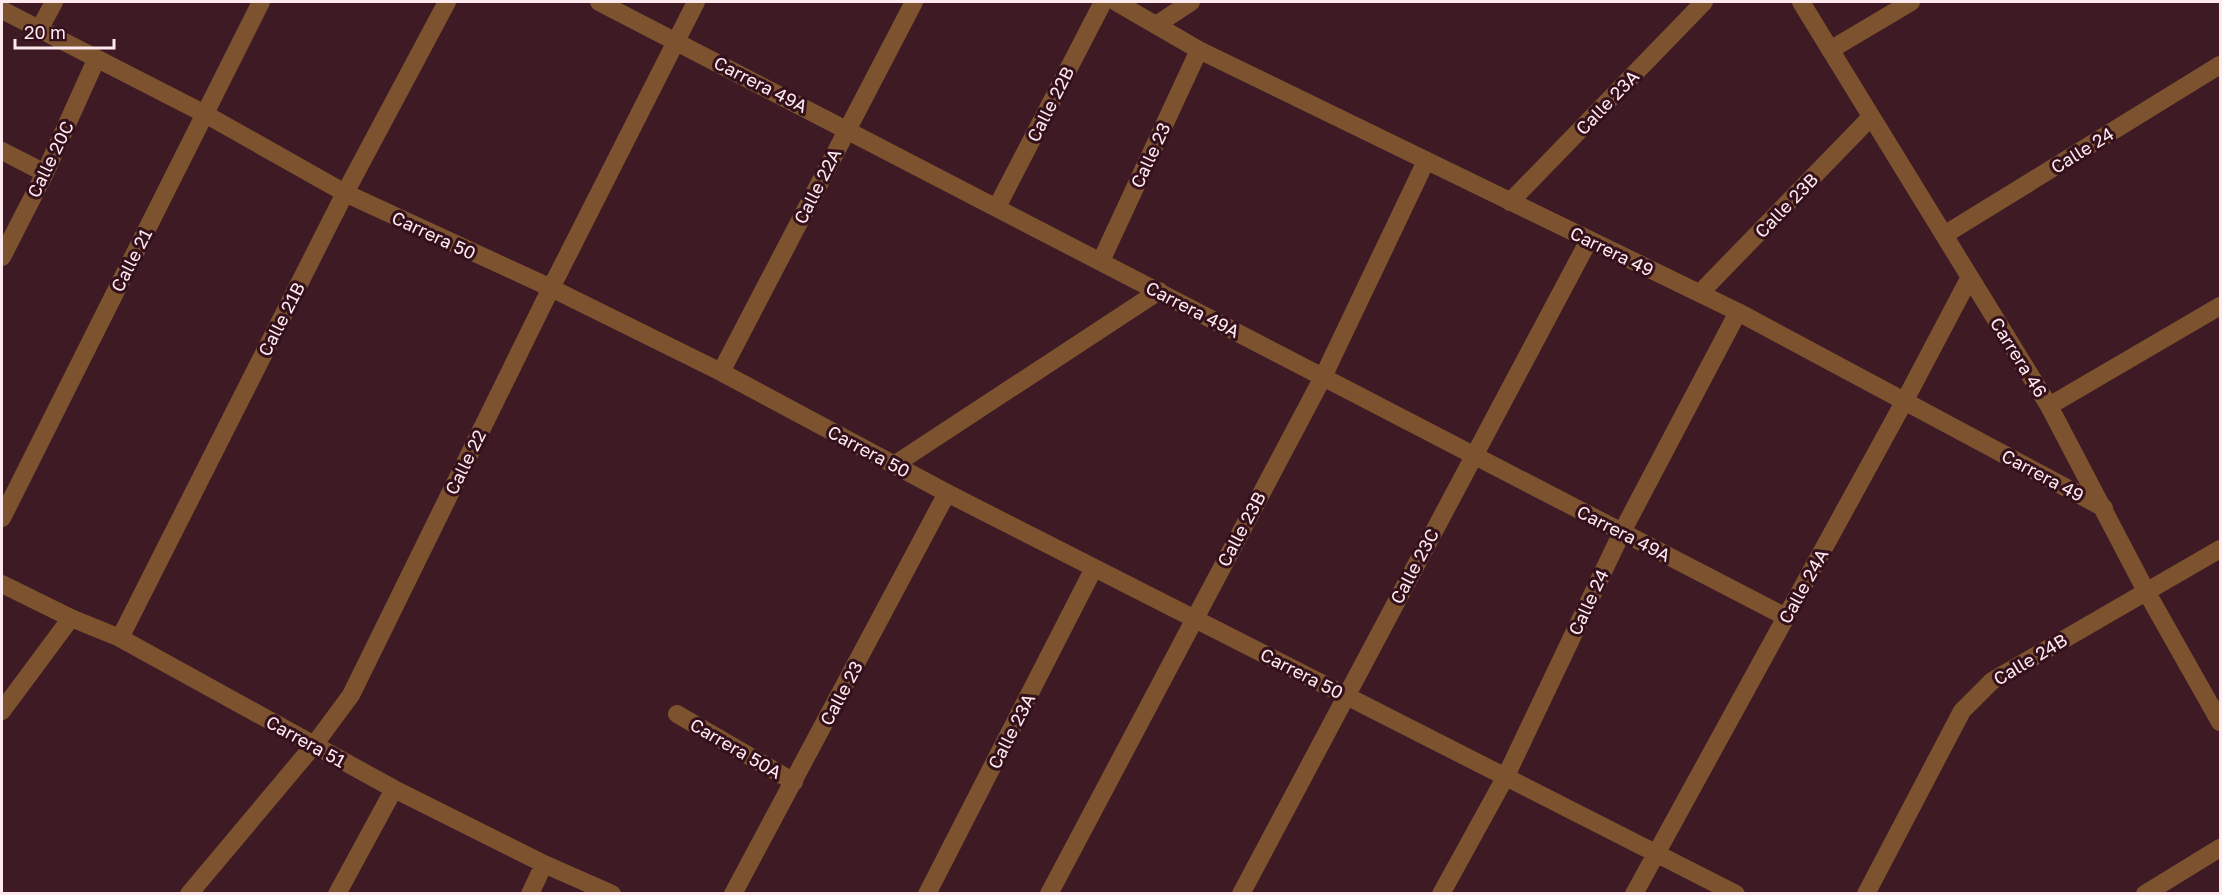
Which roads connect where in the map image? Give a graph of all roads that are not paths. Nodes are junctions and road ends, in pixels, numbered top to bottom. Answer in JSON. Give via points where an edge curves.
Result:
{"nodes":[{"id":1,"x":54,"y":2,"type":"edge"},
{"id":2,"x":261,"y":2,"type":"edge"},
{"id":3,"x":447,"y":2,"type":"edge"},
{"id":4,"x":599,"y":2,"type":"edge"},
{"id":5,"x":696,"y":2,"type":"edge"},
{"id":6,"x":914,"y":2,"type":"edge"},
{"id":7,"x":1103,"y":2,"type":"edge"},
{"id":8,"x":1116,"y":2,"type":"edge"},
{"id":9,"x":1191,"y":2,"type":"edge"},
{"id":10,"x":1704,"y":2,"type":"edge"},
{"id":11,"x":1801,"y":2,"type":"edge"},
{"id":12,"x":1911,"y":2,"type":"edge"},
{"id":13,"x":2,"y":10,"type":"edge"},
{"id":14,"x":1156,"y":25,"type":"junction"},
{"id":15,"x":39,"y":30,"type":"junction"},
{"id":16,"x":676,"y":40,"type":"junction"},
{"id":17,"x":1199,"y":50,"type":"junction"},
{"id":18,"x":1830,"y":50,"type":"junction"},
{"id":19,"x":96,"y":60,"type":"junction"},
{"id":20,"x":2220,"y":65,"type":"edge"},
{"id":21,"x":205,"y":114,"type":"junction"},
{"id":22,"x":1871,"y":117,"type":"junction"},
{"id":23,"x":846,"y":129,"type":"junction"},
{"id":24,"x":2,"y":151,"type":"edge"},
{"id":25,"x":1426,"y":161,"type":"junction"},
{"id":26,"x":45,"y":173,"type":"junction"},
{"id":27,"x":345,"y":193,"type":"junction"},
{"id":28,"x":1510,"y":202,"type":"junction"},
{"id":29,"x":997,"y":207,"type":"junction"},
{"id":30,"x":1944,"y":235,"type":"junction"},
{"id":31,"x":1589,"y":240,"type":"junction"},
{"id":32,"x":2,"y":256,"type":"edge"},
{"id":33,"x":1101,"y":261,"type":"junction"},
{"id":34,"x":1970,"y":277,"type":"junction"},
{"id":35,"x":551,"y":288,"type":"junction"},
{"id":36,"x":1159,"y":291,"type":"junction"},
{"id":37,"x":1700,"y":293,"type":"junction"},
{"id":38,"x":2220,"y":306,"type":"edge"},
{"id":39,"x":1738,"y":312,"type":"junction"},
{"id":40,"x":721,"y":372,"type":"junction"},
{"id":41,"x":1323,"y":376,"type":"junction"},
{"id":42,"x":1905,"y":402,"type":"junction"},
{"id":43,"x":2049,"y":406,"type":"junction"},
{"id":44,"x":1473,"y":454,"type":"junction"},
{"id":45,"x":894,"y":465,"type":"junction"},
{"id":46,"x":947,"y":493,"type":"junction"},
{"id":47,"x":2104,"y":508,"type":"junction"},
{"id":48,"x":2,"y":519,"type":"edge"},
{"id":49,"x":1622,"y":532,"type":"junction"},
{"id":50,"x":2220,"y":549,"type":"edge"},
{"id":51,"x":1094,"y":568,"type":"junction"},
{"id":52,"x":2,"y":584,"type":"edge"},
{"id":53,"x":2146,"y":591,"type":"junction"},
{"id":54,"x":1786,"y":617,"type":"junction"},
{"id":55,"x":71,"y":618,"type":"junction"},
{"id":56,"x":1194,"y":618,"type":"junction"},
{"id":57,"x":120,"y":638,"type":"junction"},
{"id":58,"x":1347,"y":696,"type":"junction"},
{"id":59,"x":2,"y":711,"type":"edge"},
{"id":60,"x":677,"y":714,"type":"dead end"},
{"id":61,"x":2220,"y":722,"type":"edge"},
{"id":62,"x":314,"y":745,"type":"junction"},
{"id":63,"x":1506,"y":776,"type":"junction"},
{"id":64,"x":794,"y":782,"type":"junction"},
{"id":65,"x":393,"y":789,"type":"junction"},
{"id":66,"x":2220,"y":848,"type":"edge"},
{"id":67,"x":1656,"y":853,"type":"junction"},
{"id":68,"x":544,"y":864,"type":"junction"},
{"id":69,"x":189,"y":894,"type":"edge"},
{"id":70,"x":337,"y":894,"type":"edge"},
{"id":71,"x":530,"y":894,"type":"edge"},
{"id":72,"x":612,"y":894,"type":"edge"},
{"id":73,"x":733,"y":894,"type":"edge"},
{"id":74,"x":927,"y":894,"type":"edge"},
{"id":75,"x":1049,"y":894,"type":"edge"},
{"id":76,"x":1241,"y":894,"type":"edge"},
{"id":77,"x":1441,"y":894,"type":"edge"},
{"id":78,"x":1634,"y":894,"type":"edge"},
{"id":79,"x":1736,"y":894,"type":"edge"},
{"id":80,"x":1866,"y":894,"type":"edge"},
{"id":81,"x":2145,"y":894,"type":"edge"}],
"edges":[{"from":1,"to":15,"type":"street"},
{"from":2,"to":21,"type":"street","name":"Calle 21"},
{"from":3,"to":27,"type":"street","name":"Calle 21B"},
{"from":4,"to":16,"type":"street","name":"Carrera 49A"},
{"from":5,"to":16,"type":"street","name":"Calle 22"},
{"from":6,"to":23,"type":"street","name":"Calle 22A"},
{"from":7,"to":29,"type":"street","name":"Calle 22B"},
{"from":8,"to":14,"type":"street","name":"Carrera 49"},
{"from":9,"to":14,"type":"street"},
{"from":10,"to":28,"type":"street","name":"Calle 23A"},
{"from":11,"to":18,"type":"street","name":"Carrera 46"},
{"from":12,"to":18,"type":"street"},
{"from":13,"to":15,"type":"street","name":"Carrera 50"},
{"from":14,"to":17,"type":"street","name":"Carrera 49"},
{"from":15,"to":19,"type":"street","name":"Carrera 50"},
{"from":16,"to":23,"type":"street","name":"Carrera 49A"},
{"from":16,"to":35,"type":"street","name":"Calle 22"},
{"from":17,"to":25,"type":"street","name":"Carrera 49"},
{"from":17,"to":33,"type":"street","name":"Calle 23"},
{"from":18,"to":22,"type":"street","name":"Carrera 46"},
{"from":19,"to":21,"type":"street","name":"Carrera 50"},
{"from":19,"to":26,"type":"street","name":"Calle 20C"},
{"from":20,"to":30,"type":"street","name":"Calle 24"},
{"from":21,"to":27,"type":"street","name":"Carrera 50"},
{"from":21,"to":48,"type":"street","name":"Calle 21"},
{"from":22,"to":30,"type":"street","name":"Carrera 46"},
{"from":22,"to":37,"type":"street","name":"Calle 23B"},
{"from":23,"to":29,"type":"street","name":"Carrera 49A"},
{"from":23,"to":40,"type":"street","name":"Calle 22A"},
{"from":24,"to":26,"type":"street"},
{"from":25,"to":28,"type":"street","name":"Carrera 49"},
{"from":25,"to":41,"type":"street","name":"Calle 23B"},
{"from":26,"to":32,"type":"street","name":"Calle 20C"},
{"from":27,"to":35,"type":"street","name":"Carrera 50"},
{"from":27,"to":57,"type":"street","name":"Calle 21B"},
{"from":28,"to":31,"type":"street","name":"Carrera 49"},
{"from":29,"to":33,"type":"street","name":"Carrera 49A"},
{"from":30,"to":34,"type":"street","name":"Carrera 46"},
{"from":31,"to":37,"type":"street","name":"Carrera 49"},
{"from":31,"to":44,"type":"street","name":"Calle 23C"},
{"from":33,"to":36,"type":"street","name":"Carrera 49A"},
{"from":34,"to":42,"type":"street","name":"Calle 24A"},
{"from":34,"to":43,"type":"street","name":"Carrera 46"},
{"from":35,"to":40,"type":"street","name":"Carrera 50"},
{"from":35,"to":62,"type":"street","name":"Calle 22","via":[[351,695]]},
{"from":36,"to":41,"type":"street","name":"Carrera 49A"},
{"from":36,"to":45,"type":"street"},
{"from":37,"to":39,"type":"street","name":"Carrera 49"},
{"from":38,"to":43,"type":"street"},
{"from":39,"to":42,"type":"street","name":"Carrera 49"},
{"from":39,"to":49,"type":"street","name":"Calle 24"},
{"from":40,"to":45,"type":"street","name":"Carrera 50"},
{"from":41,"to":44,"type":"street","name":"Carrera 49A"},
{"from":41,"to":56,"type":"street","name":"Calle 23B"},
{"from":42,"to":47,"type":"street","name":"Carrera 49"},
{"from":42,"to":54,"type":"street","name":"Calle 24A"},
{"from":43,"to":47,"type":"street","name":"Carrera 46"},
{"from":44,"to":49,"type":"street","name":"Carrera 49A"},
{"from":44,"to":58,"type":"street","name":"Calle 23C"},
{"from":45,"to":46,"type":"street","name":"Carrera 50"},
{"from":46,"to":51,"type":"street","name":"Carrera 50"},
{"from":46,"to":64,"type":"street","name":"Calle 23"},
{"from":47,"to":53,"type":"street","name":"Carrera 46"},
{"from":49,"to":54,"type":"street","name":"Carrera 49A"},
{"from":49,"to":63,"type":"street","name":"Calle 24"},
{"from":50,"to":53,"type":"street","name":"Calle 24B"},
{"from":51,"to":56,"type":"street","name":"Carrera 50"},
{"from":51,"to":74,"type":"street","name":"Calle 23A"},
{"from":52,"to":55,"type":"street","name":"Carrera 51"},
{"from":53,"to":61,"type":"street","name":"Carrera 46"},
{"from":53,"to":80,"type":"street","name":"Calle 24B","via":[[1992,681],[1962,711]]},
{"from":54,"to":67,"type":"street","name":"Calle 24A"},
{"from":55,"to":57,"type":"street","name":"Carrera 51"},
{"from":55,"to":59,"type":"street"},
{"from":56,"to":58,"type":"street","name":"Carrera 50"},
{"from":56,"to":75,"type":"street","name":"Calle 23B"},
{"from":57,"to":62,"type":"street","name":"Carrera 51"},
{"from":58,"to":63,"type":"street","name":"Carrera 50"},
{"from":58,"to":76,"type":"street","name":"Calle 23C"},
{"from":60,"to":64,"type":"street","name":"Carrera 50A"},
{"from":62,"to":65,"type":"street","name":"Carrera 51"},
{"from":62,"to":69,"type":"street","name":"Calle 22"},
{"from":63,"to":67,"type":"street","name":"Carrera 50"},
{"from":63,"to":77,"type":"street","name":"Calle 24"},
{"from":64,"to":73,"type":"street","name":"Calle 23"},
{"from":65,"to":68,"type":"street","name":"Carrera 51"},
{"from":65,"to":70,"type":"street"},
{"from":66,"to":81,"type":"street"},
{"from":67,"to":78,"type":"street","name":"Calle 24A"},
{"from":67,"to":79,"type":"street","name":"Carrera 50"},
{"from":68,"to":71,"type":"street"},
{"from":68,"to":72,"type":"street","name":"Carrera 51"}]}
